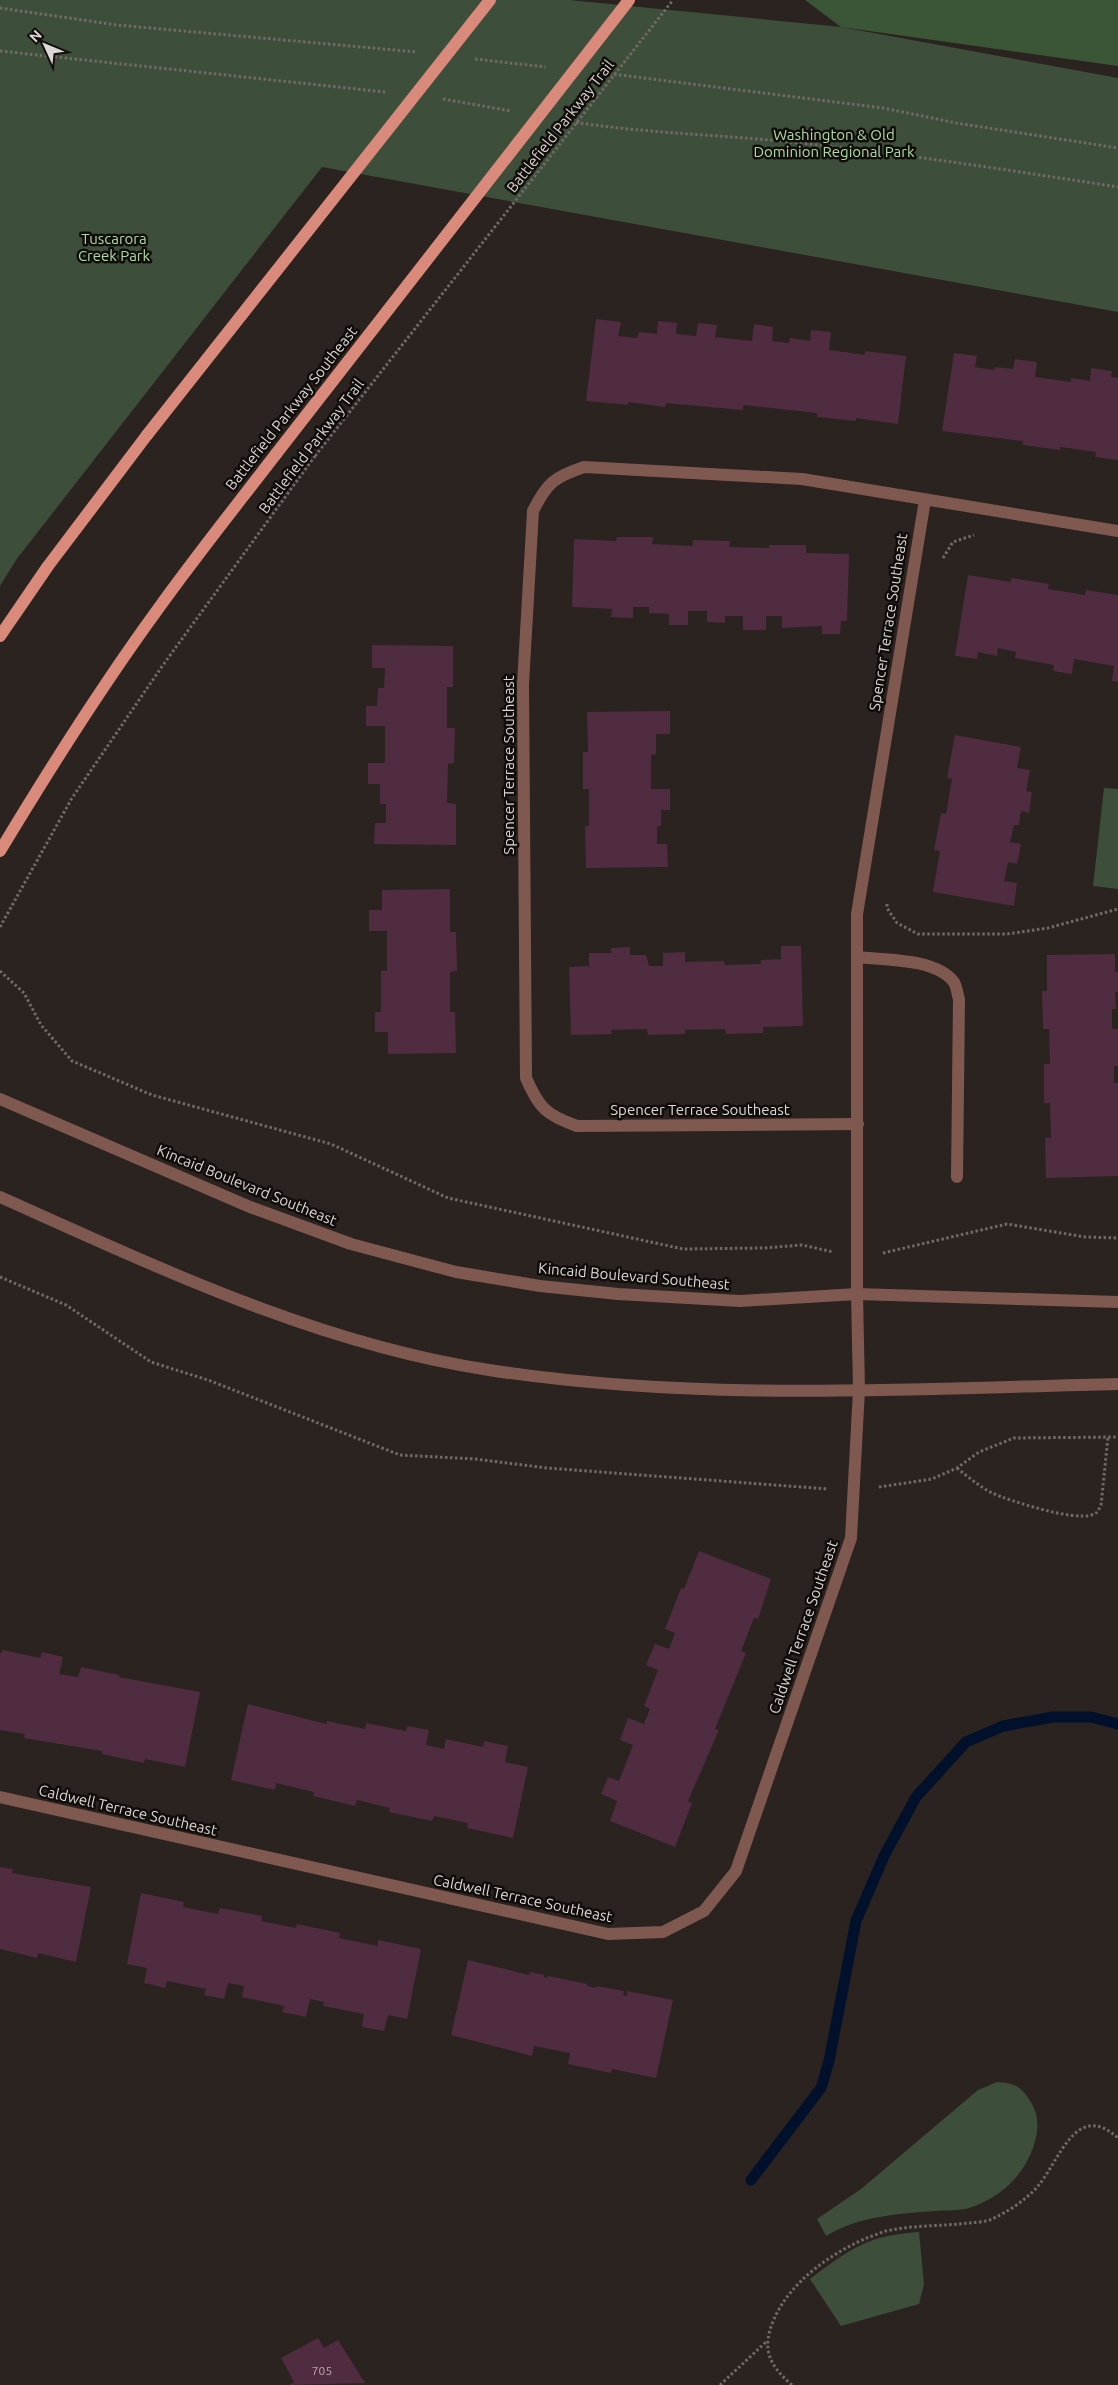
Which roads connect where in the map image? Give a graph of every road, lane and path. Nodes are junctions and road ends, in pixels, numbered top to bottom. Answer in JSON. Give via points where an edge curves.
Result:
{"nodes":[{"id":1,"x":490,"y":0,"type":"edge"},
{"id":2,"x":630,"y":0,"type":"edge"},
{"id":3,"x":673,"y":0,"type":"edge"},
{"id":4,"x":925,"y":500,"type":"junction"},
{"id":5,"x":1118,"y":531,"type":"edge"},
{"id":6,"x":975,"y":534,"type":"dead end"},
{"id":7,"x":942,"y":566,"type":"dead end"},
{"id":8,"x":0,"y":636,"type":"edge"},
{"id":9,"x":0,"y":851,"type":"edge"},
{"id":10,"x":887,"y":898,"type":"dead end"},
{"id":11,"x":1118,"y":909,"type":"edge"},
{"id":12,"x":0,"y":927,"type":"edge"},
{"id":13,"x":857,"y":957,"type":"junction"},
{"id":14,"x":0,"y":971,"type":"edge"},
{"id":15,"x":0,"y":1099,"type":"edge"},
{"id":16,"x":858,"y":1124,"type":"junction"},
{"id":17,"x":957,"y":1177,"type":"dead end"},
{"id":18,"x":0,"y":1197,"type":"edge"},
{"id":19,"x":1118,"y":1238,"type":"edge"},
{"id":20,"x":857,"y":1257,"type":"junction"},
{"id":21,"x":0,"y":1277,"type":"edge"},
{"id":22,"x":857,"y":1294,"type":"junction"},
{"id":23,"x":1118,"y":1302,"type":"edge"},
{"id":24,"x":1118,"y":1384,"type":"edge"},
{"id":25,"x":859,"y":1390,"type":"junction"},
{"id":26,"x":1108,"y":1437,"type":"junction"},
{"id":27,"x":1118,"y":1437,"type":"edge"},
{"id":28,"x":957,"y":1468,"type":"junction"},
{"id":29,"x":853,"y":1491,"type":"junction"},
{"id":30,"x":0,"y":1797,"type":"edge"},
{"id":31,"x":1118,"y":2138,"type":"edge"},
{"id":32,"x":766,"y":2342,"type":"junction"},
{"id":33,"x":720,"y":2385,"type":"edge"},
{"id":34,"x":792,"y":2385,"type":"edge"}],
"edges":[{"from":1,"to":8,"type":"main road","bridge":true,"via":[[147,436],[48,566]]},
{"from":2,"to":9,"type":"main road","name":"Battlefield Parkway Southeast","bridge":true,"via":[[158,608],[60,752]]},
{"from":3,"to":12,"type":"path","name":"Battlefield Parkway Trail","bridge":true,"via":[[315,456],[72,798]]},
{"from":4,"to":5,"type":"street","name":"Spencer Terrace Southeast"},
{"from":4,"to":13,"type":"street","name":"Spencer Terrace Southeast","via":[[857,914]]},
{"from":4,"to":16,"type":"street","name":"Spencer Terrace Southeast","via":[[802,479],[584,467],[562,474],[543,490],[533,512],[523,684],[526,1078],[536,1101],[554,1118],[577,1126]]},
{"from":6,"to":7,"type":"path","via":[[953,542],[943,557]]},
{"from":10,"to":11,"type":"path","via":[[886,908],[897,923],[918,934],[1007,934],[1057,926]]},
{"from":13,"to":16,"type":"street","name":"Spencer Terrace Southeast"},
{"from":13,"to":17,"type":"street","via":[[922,964],[942,972],[954,982],[959,999]]},
{"from":14,"to":20,"type":"path","via":[[24,993],[40,1025],[72,1061],[152,1095],[331,1144],[448,1198],[683,1249],[802,1245]]},
{"from":15,"to":22,"type":"street","name":"Kincaid Boulevard Southeast","via":[[250,1207],[351,1244],[456,1272],[540,1286],[618,1294],[740,1301]]},
{"from":16,"to":20,"type":"street","name":"Spencer Terrace Southeast"},
{"from":18,"to":25,"type":"street","via":[[229,1297],[352,1339],[419,1355],[487,1370],[655,1388]]},
{"from":19,"to":20,"type":"path","via":[[1085,1237],[1007,1224]]},
{"from":20,"to":22,"type":"street","name":"Spencer Terrace Southeast"},
{"from":21,"to":29,"type":"path","via":[[66,1305],[151,1362],[208,1380],[400,1455]]},
{"from":22,"to":23,"type":"street","name":"Kincaid Boulevard Southeast"},
{"from":22,"to":25,"type":"street","name":"Spencer Terrace Southeast"},
{"from":24,"to":25,"type":"street"},
{"from":25,"to":29,"type":"street","name":"Caldwell Terrace Southeast"},
{"from":26,"to":27,"type":"path"},
{"from":26,"to":28,"type":"path","via":[[1014,1438],[979,1452]]},
{"from":26,"to":28,"type":"path","via":[[1101,1505],[1098,1512],[1089,1516],[1046,1511],[993,1493]]},
{"from":28,"to":29,"type":"path","via":[[932,1479]]},
{"from":29,"to":30,"type":"street","name":"Caldwell Terrace Southeast","via":[[851,1538],[736,1871],[704,1911],[663,1932],[608,1934]]},
{"from":31,"to":32,"type":"path","via":[[1095,2124],[1084,2126],[1071,2137],[1038,2186],[1019,2204],[990,2220],[889,2230],[850,2245],[819,2265],[793,2291],[779,2308]]},
{"from":32,"to":33,"type":"path"},
{"from":32,"to":34,"type":"path","via":[[779,2374]]}]}
